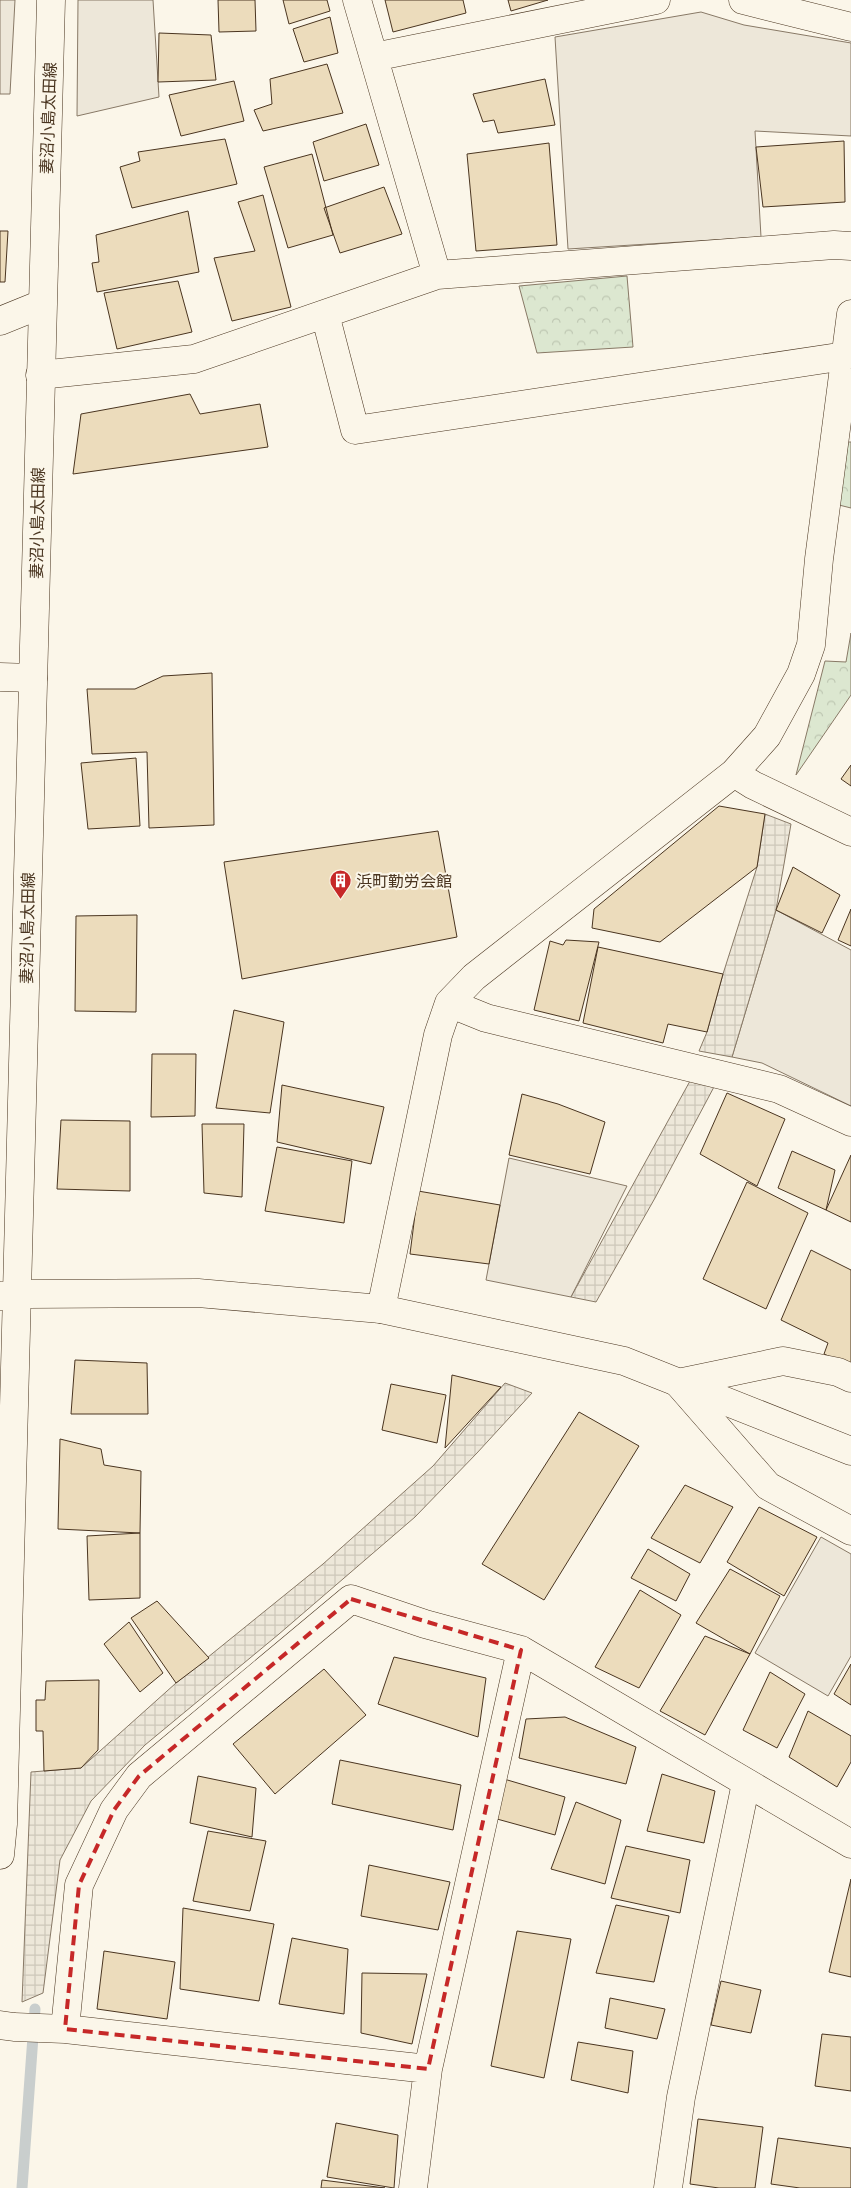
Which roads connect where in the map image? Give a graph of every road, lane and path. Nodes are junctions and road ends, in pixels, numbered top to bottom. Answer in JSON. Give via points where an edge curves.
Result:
{"nodes":[{"id":1,"x":51,"y":0,"type":"edge"},
{"id":2,"x":357,"y":0,"type":"edge"},
{"id":3,"x":656,"y":0,"type":"edge"},
{"id":4,"x":743,"y":0,"type":"edge"},
{"id":5,"x":851,"y":27,"type":"edge"},
{"id":6,"x":374,"y":58,"type":"junction"},
{"id":7,"x":851,"y":246,"type":"edge"},
{"id":8,"x":437,"y":276,"type":"junction"},
{"id":9,"x":42,"y":304,"type":"junction"},
{"id":10,"x":324,"y":314,"type":"junction"},
{"id":11,"x":851,"y":314,"type":"edge"},
{"id":12,"x":0,"y":321,"type":"edge"},
{"id":13,"x":845,"y":356,"type":"junction"},
{"id":14,"x":40,"y":375,"type":"junction"},
{"id":15,"x":0,"y":678,"type":"edge"},
{"id":16,"x":32,"y":678,"type":"junction"},
{"id":17,"x":734,"y":773,"type":"junction"},
{"id":18,"x":851,"y":832,"type":"edge"},
{"id":19,"x":450,"y":1003,"type":"junction"},
{"id":20,"x":851,"y":1122,"type":"edge"},
{"id":21,"x":8,"y":1295,"type":"edge"},
{"id":22,"x":381,"y":1309,"type":"junction"},
{"id":23,"x":851,"y":1378,"type":"edge"},
{"id":24,"x":678,"y":1383,"type":"junction"},
{"id":25,"x":851,"y":1451,"type":"edge"},
{"id":26,"x":851,"y":1531,"type":"edge"},
{"id":27,"x":521,"y":1650,"type":"junction"},
{"id":28,"x":746,"y":1783,"type":"junction"},
{"id":29,"x":2,"y":1825,"type":"edge"},
{"id":30,"x":851,"y":1844,"type":"edge"},
{"id":31,"x":0,"y":1855,"type":"edge"},
{"id":32,"x":7,"y":2026,"type":"edge"},
{"id":33,"x":56,"y":2029,"type":"junction"},
{"id":34,"x":428,"y":2069,"type":"junction"},
{"id":35,"x":413,"y":2188,"type":"edge"},
{"id":36,"x":668,"y":2188,"type":"edge"}],
"edges":[{"from":1,"to":9,"type":"street","name":"妻沼小島太田線"},
{"from":2,"to":6,"type":"street"},
{"from":3,"to":6,"type":"street"},
{"from":4,"to":5,"type":"street"},
{"from":6,"to":8,"type":"street"},
{"from":7,"to":8,"type":"street"},
{"from":8,"to":10,"type":"street"},
{"from":9,"to":12,"type":"street"},
{"from":9,"to":14,"type":"street","name":"妻沼小島太田線"},
{"from":10,"to":13,"type":"street","via":[[355,430]]},
{"from":10,"to":14,"type":"street","via":[[194,359]]},
{"from":11,"to":13,"type":"street"},
{"from":13,"to":17,"type":"street","via":[[811,645],[802,674],[767,736]]},
{"from":14,"to":16,"type":"street","name":"妻沼小島太田線"},
{"from":15,"to":16,"type":"street"},
{"from":16,"to":21,"type":"street","name":"妻沼小島太田線"},
{"from":17,"to":18,"type":"street"},
{"from":17,"to":19,"type":"street","via":[[474,977]]},
{"from":19,"to":20,"type":"street","via":[[486,1018],[779,1089]]},
{"from":19,"to":22,"type":"street","via":[[438,1035]]},
{"from":21,"to":22,"type":"street","via":[[198,1292]]},
{"from":21,"to":29,"type":"street","name":"妻沼小島太田線"},
{"from":22,"to":24,"type":"street","via":[[624,1362]]},
{"from":23,"to":24,"type":"street","via":[[838,1372],[783,1361]]},
{"from":24,"to":25,"type":"street"},
{"from":24,"to":26,"type":"street","via":[[768,1486]]},
{"from":27,"to":28,"type":"street"},
{"from":27,"to":33,"type":"street","via":[[425,1624],[351,1599],[139,1776],[114,1810],[80,1885]]},
{"from":27,"to":34,"type":"street"},
{"from":28,"to":30,"type":"street"},
{"from":28,"to":36,"type":"street","via":[[681,2097]]},
{"from":29,"to":31,"type":"street","name":"妻沼小島太田線"},
{"from":32,"to":33,"type":"street"},
{"from":33,"to":34,"type":"street"},
{"from":34,"to":35,"type":"street"}]}
